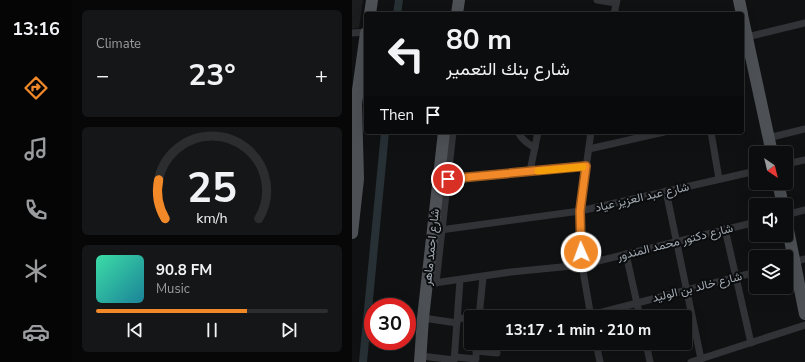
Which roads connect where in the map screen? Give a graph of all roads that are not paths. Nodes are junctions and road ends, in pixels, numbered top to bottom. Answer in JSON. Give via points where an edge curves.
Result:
{"nodes":[{"id":1,"x":372,"y":0,"type":"edge"},
{"id":2,"x":459,"y":0,"type":"edge"},
{"id":3,"x":597,"y":0,"type":"edge"},
{"id":4,"x":739,"y":0,"type":"edge"},
{"id":5,"x":616,"y":1,"type":"edge"},
{"id":6,"x":370,"y":12,"type":"edge"},
{"id":7,"x":457,"y":12,"type":"edge"},
{"id":8,"x":614,"y":12,"type":"edge"},
{"id":9,"x":741,"y":12,"type":"edge"},
{"id":10,"x":805,"y":23,"type":"edge"},
{"id":11,"x":744,"y":26,"type":"edge"},
{"id":12,"x":352,"y":33,"type":"edge"},
{"id":13,"x":364,"y":33,"type":"edge"},
{"id":14,"x":746,"y":37,"type":"junction"},
{"id":15,"x":364,"y":45,"type":"edge"},
{"id":16,"x":746,"y":54,"type":"edge"},
{"id":17,"x":354,"y":103,"type":"edge"},
{"id":18,"x":805,"y":130,"type":"edge"},
{"id":19,"x":444,"y":134,"type":"edge"},
{"id":20,"x":453,"y":134,"type":"edge"},
{"id":21,"x":519,"y":134,"type":"edge"},
{"id":22,"x":538,"y":134,"type":"edge"},
{"id":23,"x":591,"y":134,"type":"edge"},
{"id":24,"x":652,"y":134,"type":"edge"},
{"id":25,"x":711,"y":134,"type":"edge"},
{"id":26,"x":768,"y":138,"type":"junction"},
{"id":27,"x":770,"y":146,"type":"edge"},
{"id":28,"x":535,"y":148,"type":"junction"},
{"id":29,"x":589,"y":149,"type":"junction"},
{"id":30,"x":805,"y":160,"type":"edge"},
{"id":31,"x":793,"y":163,"type":"edge"},
{"id":32,"x":586,"y":166,"type":"junction"},
{"id":33,"x":530,"y":172,"type":"junction"},
{"id":34,"x":749,"y":173,"type":"edge"},
{"id":35,"x":719,"y":179,"type":"junction"},
{"id":36,"x":443,"y":180,"type":"junction"},
{"id":37,"x":666,"y":192,"type":"junction"},
{"id":38,"x":354,"y":206,"type":"edge"},
{"id":39,"x":805,"y":210,"type":"edge"},
{"id":40,"x":580,"y":211,"type":"junction"},
{"id":41,"x":793,"y":213,"type":"edge"},
{"id":42,"x":749,"y":224,"type":"edge"},
{"id":43,"x":725,"y":229,"type":"junction"},
{"id":44,"x":437,"y":230,"type":"junction"},
{"id":45,"x":352,"y":233,"type":"edge"},
{"id":46,"x":676,"y":242,"type":"junction"},
{"id":47,"x":791,"y":242,"type":"edge"},
{"id":48,"x":626,"y":254,"type":"junction"},
{"id":49,"x":795,"y":262,"type":"edge"},
{"id":50,"x":582,"y":265,"type":"junction"},
{"id":51,"x":749,"y":274,"type":"edge"},
{"id":52,"x":483,"y":277,"type":"junction"},
{"id":53,"x":736,"y":277,"type":"junction"},
{"id":54,"x":460,"y":280,"type":"junction"},
{"id":55,"x":432,"y":283,"type":"junction"},
{"id":56,"x":802,"y":286,"type":"edge"},
{"id":57,"x":686,"y":290,"type":"junction"},
{"id":58,"x":637,"y":303,"type":"junction"},
{"id":59,"x":480,"y":310,"type":"edge"},
{"id":60,"x":590,"y":310,"type":"edge"},
{"id":61,"x":612,"y":310,"type":"edge"},
{"id":62,"x":638,"y":310,"type":"edge"},
{"id":63,"x":805,"y":314,"type":"edge"},
{"id":64,"x":423,"y":318,"type":"junction"},
{"id":65,"x":464,"y":320,"type":"edge"},
{"id":66,"x":457,"y":321,"type":"junction"},
{"id":67,"x":805,"y":325,"type":"edge"},
{"id":68,"x":751,"y":343,"type":"junction"},
{"id":69,"x":597,"y":350,"type":"edge"},
{"id":70,"x":647,"y":350,"type":"edge"},
{"id":71,"x":476,"y":351,"type":"joint"},
{"id":72,"x":497,"y":352,"type":"dead end"},
{"id":73,"x":420,"y":359,"type":"edge"},
{"id":74,"x":701,"y":359,"type":"junction"},
{"id":75,"x":454,"y":360,"type":"edge"},
{"id":76,"x":476,"y":361,"type":"edge"},
{"id":77,"x":600,"y":362,"type":"edge"},
{"id":78,"x":650,"y":362,"type":"edge"},
{"id":79,"x":691,"y":362,"type":"edge"}],
"edges":[{"from":1,"to":6,"type":"main road"},
{"from":2,"to":7,"type":"main road"},
{"from":3,"to":5,"type":"street"},
{"from":4,"to":9,"type":"main road"},
{"from":5,"to":8,"type":"street"},
{"from":10,"to":14,"type":"street"},
{"from":11,"to":14,"type":"main road"},
{"from":12,"to":13,"type":"street"},
{"from":14,"to":16,"type":"main road"},
{"from":15,"to":17,"type":"main road"},
{"from":16,"to":26,"type":"main road"},
{"from":17,"to":38,"type":"main road","via":[[358,179]]},
{"from":18,"to":26,"type":"street"},
{"from":19,"to":36,"type":"main road","name":"شارع احمد ماهر"},
{"from":20,"to":36,"type":"street"},
{"from":21,"to":28,"type":"street","via":[[525,142]]},
{"from":22,"to":28,"type":"street"},
{"from":23,"to":29,"type":"street"},
{"from":24,"to":29,"type":"street"},
{"from":25,"to":35,"type":"street"},
{"from":26,"to":27,"type":"main road"},
{"from":28,"to":33,"type":"street"},
{"from":29,"to":32,"type":"street"},
{"from":30,"to":31,"type":"street"},
{"from":32,"to":33,"type":"street"},
{"from":32,"to":40,"type":"street"},
{"from":33,"to":36,"type":"street"},
{"from":34,"to":35,"type":"street","name":"شارع عبد العزيز عياد"},
{"from":35,"to":37,"type":"street","name":"شارع عبد العزيز عياد"},
{"from":36,"to":44,"type":"main road","name":"شارع احمد ماهر"},
{"from":37,"to":40,"type":"street","name":"شارع عبد العزيز عياد"},
{"from":37,"to":46,"type":"street"},
{"from":38,"to":45,"type":"main road"},
{"from":39,"to":41,"type":"street"},
{"from":40,"to":44,"type":"street","name":"شارع عبد العزيز عياد"},
{"from":40,"to":50,"type":"street"},
{"from":42,"to":43,"type":"street","name":"شارع دكتور محمد المندور"},
{"from":43,"to":46,"type":"street","name":"شارع دكتور محمد المندور"},
{"from":43,"to":53,"type":"street"},
{"from":44,"to":55,"type":"main road","name":"شارع احمد ماهر"},
{"from":46,"to":48,"type":"street","name":"شارع دكتور محمد المندور"},
{"from":46,"to":57,"type":"street"},
{"from":47,"to":49,"type":"main road"},
{"from":48,"to":50,"type":"street","name":"شارع دكتور محمد المندور"},
{"from":48,"to":58,"type":"street"},
{"from":49,"to":56,"type":"main road"},
{"from":50,"to":52,"type":"street","name":"شارع دكتور محمد المندور"},
{"from":50,"to":60,"type":"street"},
{"from":51,"to":53,"type":"street","name":"شارع خالد بن الوليد"},
{"from":52,"to":54,"type":"street","name":"شارع دكتور محمد المندور"},
{"from":52,"to":59,"type":"street"},
{"from":53,"to":57,"type":"street","name":"شارع خالد بن الوليد"},
{"from":53,"to":68,"type":"street"},
{"from":54,"to":55,"type":"street","name":"شارع دكتور محمد المندور"},
{"from":54,"to":66,"type":"street"},
{"from":55,"to":64,"type":"main road","name":"شارع احمد ماهر"},
{"from":56,"to":63,"type":"main road"},
{"from":57,"to":58,"type":"street","name":"شارع خالد بن الوليد"},
{"from":57,"to":74,"type":"street"},
{"from":58,"to":61,"type":"street","name":"شارع خالد بن الوليد"},
{"from":58,"to":62,"type":"street"},
{"from":64,"to":66,"type":"street"},
{"from":64,"to":73,"type":"main road","name":"شارع احمد ماهر"},
{"from":65,"to":66,"type":"street"},
{"from":66,"to":75,"type":"street"},
{"from":67,"to":68,"type":"street"},
{"from":68,"to":74,"type":"street"},
{"from":69,"to":77,"type":"street"},
{"from":70,"to":78,"type":"street"},
{"from":71,"to":72,"type":"street"},
{"from":71,"to":76,"type":"street"},
{"from":73,"to":75,"type":"street"},
{"from":74,"to":79,"type":"street"},
{"from":75,"to":76,"type":"street"}]}
